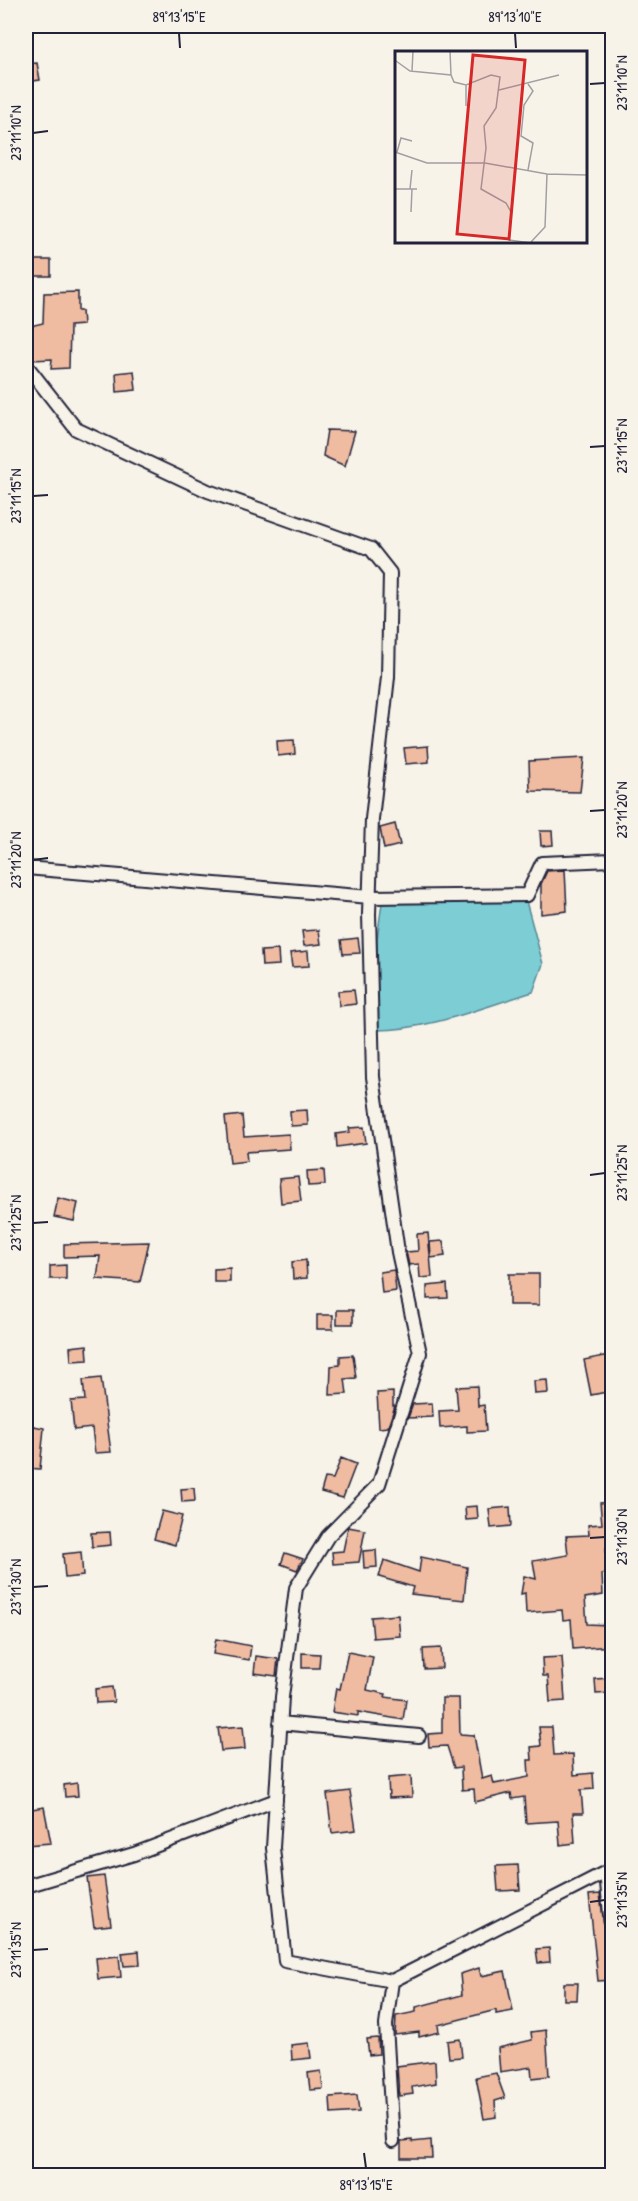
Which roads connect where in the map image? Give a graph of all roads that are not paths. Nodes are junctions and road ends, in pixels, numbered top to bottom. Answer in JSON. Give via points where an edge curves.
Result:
{"nodes":[{"id":1,"x":26,"y":365,"type":"edge"},
{"id":2,"x":612,"y":860,"type":"edge"},
{"id":3,"x":26,"y":868,"type":"edge"},
{"id":4,"x":370,"y":897,"type":"junction"},
{"id":5,"x":280,"y":1723,"type":"junction"},
{"id":6,"x":419,"y":1736,"type":"dead end"},
{"id":7,"x":276,"y":1800,"type":"junction"},
{"id":8,"x":609,"y":1870,"type":"edge"},
{"id":9,"x":26,"y":1886,"type":"edge"},
{"id":10,"x":612,"y":1936,"type":"edge"},
{"id":11,"x":392,"y":1981,"type":"junction"},
{"id":12,"x":393,"y":2140,"type":"dead end"}],
"edges":[{"from":1,"to":4,"type":"street","via":[[76,429],[208,491],[371,549],[390,573],[388,678],[372,819]]},
{"from":2,"to":4,"type":"street","via":[[542,863],[527,895]]},
{"from":3,"to":4,"type":"street"},
{"from":4,"to":5,"type":"street","via":[[373,1077],[398,1252],[420,1353],[379,1484],[328,1536],[296,1588]]},
{"from":5,"to":6,"type":"street"},
{"from":5,"to":7,"type":"street"},
{"from":7,"to":9,"type":"street","via":[[134,1854]]},
{"from":7,"to":11,"type":"street","via":[[273,1848],[285,1961]]},
{"from":8,"to":10,"type":"street"},
{"from":8,"to":11,"type":"street"},
{"from":11,"to":12,"type":"street","via":[[386,2025]]}]}
